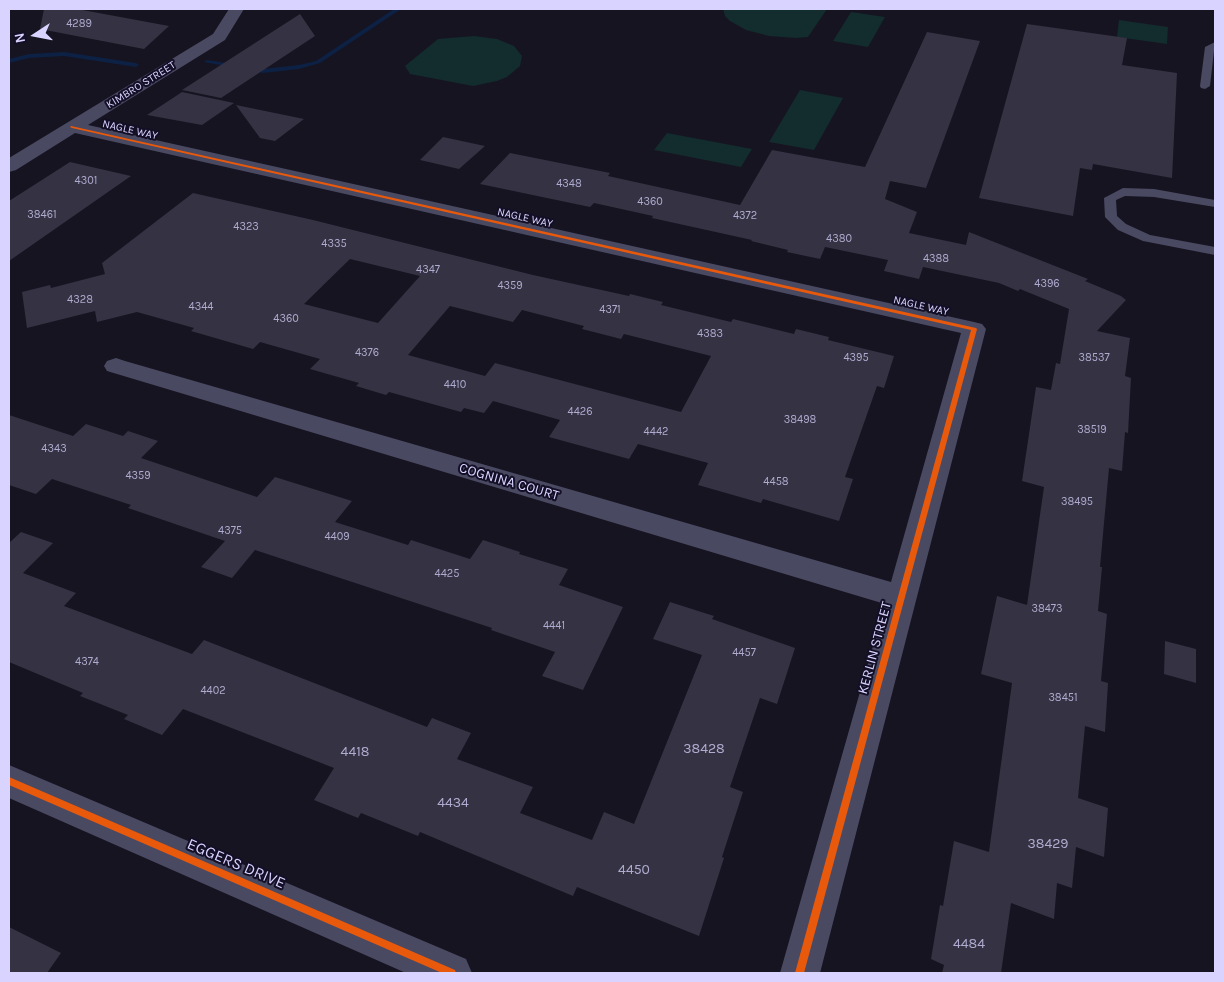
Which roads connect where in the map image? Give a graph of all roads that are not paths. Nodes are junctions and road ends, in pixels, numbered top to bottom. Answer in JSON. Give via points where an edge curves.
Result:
{"nodes":[{"id":1,"x":236,"y":9,"type":"edge"},
{"id":2,"x":1215,"y":45,"type":"edge"},
{"id":3,"x":1205,"y":86,"type":"dead end"},
{"id":4,"x":72,"y":127,"type":"junction"},
{"id":5,"x":9,"y":166,"type":"edge"},
{"id":6,"x":1215,"y":203,"type":"edge"},
{"id":7,"x":1215,"y":251,"type":"edge"},
{"id":8,"x":974,"y":329,"type":"joint"},
{"id":9,"x":116,"y":366,"type":"dead end"},
{"id":10,"x":902,"y":597,"type":"junction"},
{"id":11,"x":9,"y":781,"type":"edge"},
{"id":12,"x":452,"y":973,"type":"edge"},
{"id":13,"x":800,"y":973,"type":"edge"}],
"edges":[{"from":1,"to":4,"type":"street","name":"KIMBRO STREET","via":[[219,36]]},
{"from":2,"to":3,"type":"lane","via":[[1210,46]]},
{"from":4,"to":5,"type":"street","name":"KIMBRO STREET"},
{"from":4,"to":8,"type":"street","name":"NAGLE WAY"},
{"from":6,"to":7,"type":"lane","via":[[1154,193],[1123,192],[1110,198],[1111,217],[1122,227],[1147,238]]},
{"from":8,"to":10,"type":"street","name":"KERLIN STREET"},
{"from":9,"to":10,"type":"street","name":"COGNINA COURT"},
{"from":10,"to":13,"type":"street","name":"KERLIN STREET"},
{"from":11,"to":12,"type":"street","name":"EGGERS DRIVE"}]}
